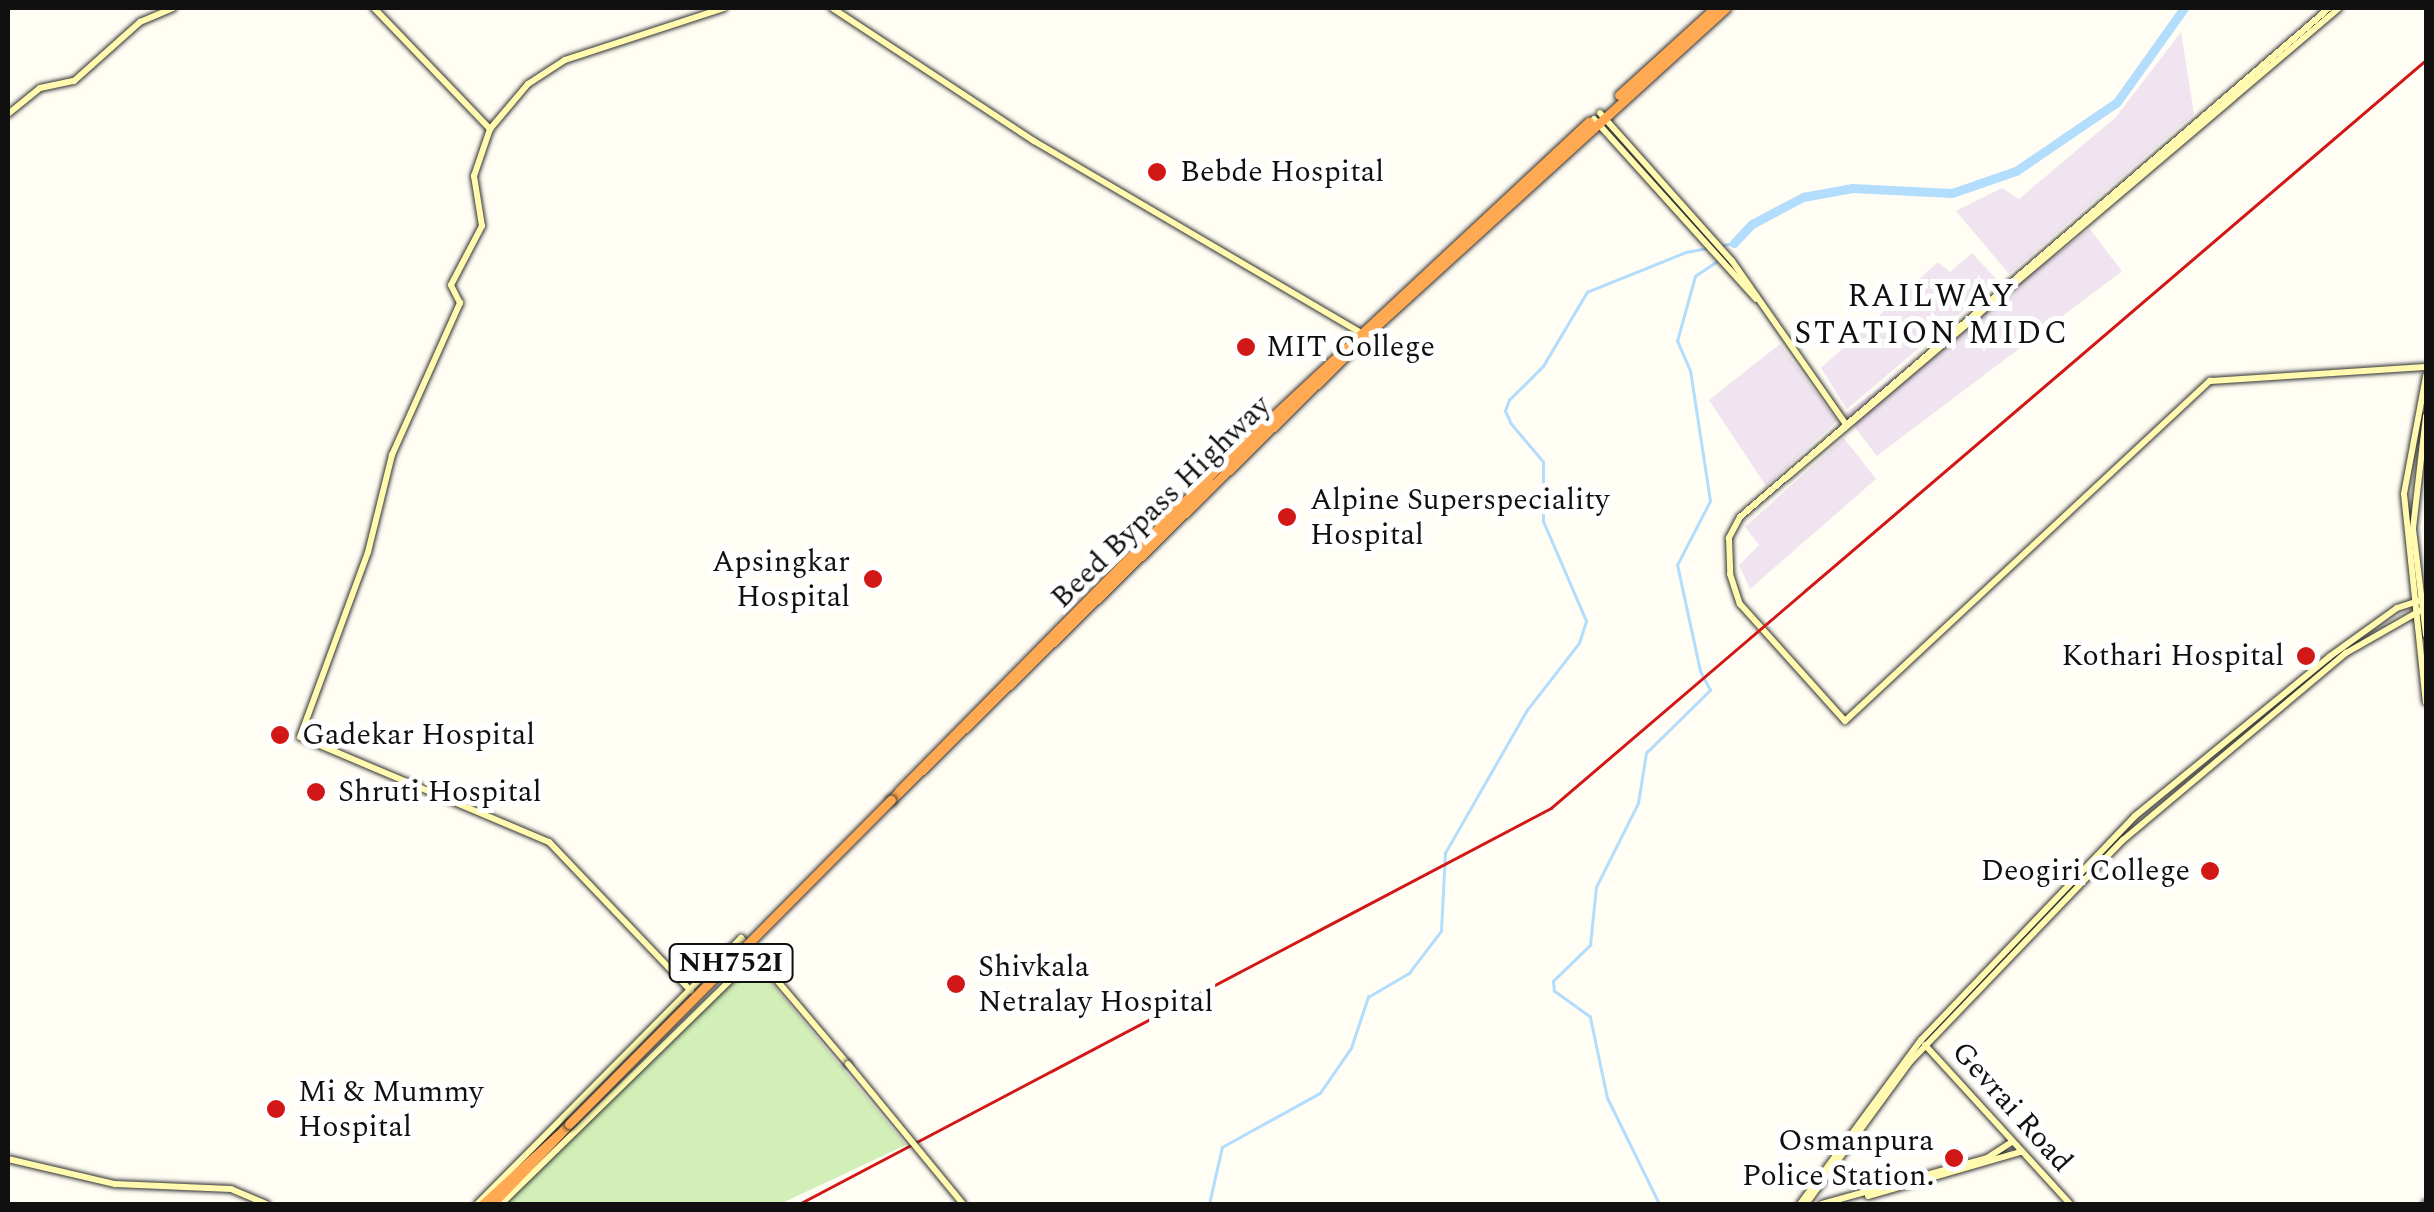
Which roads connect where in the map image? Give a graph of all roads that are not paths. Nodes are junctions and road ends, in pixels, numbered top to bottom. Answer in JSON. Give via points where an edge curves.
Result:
{"nodes":[{"id":1,"x":173,"y":8,"type":"edge"},
{"id":2,"x":374,"y":8,"type":"edge"},
{"id":3,"x":724,"y":8,"type":"edge"},
{"id":4,"x":833,"y":8,"type":"edge"},
{"id":5,"x":1715,"y":8,"type":"edge"},
{"id":6,"x":1726,"y":8,"type":"edge"},
{"id":7,"x":2329,"y":8,"type":"edge"},
{"id":8,"x":2338,"y":8,"type":"edge"},
{"id":9,"x":8,"y":114,"type":"edge"},
{"id":10,"x":1599,"y":118,"type":"junction"},
{"id":11,"x":490,"y":129,"type":"junction"},
{"id":12,"x":1362,"y":334,"type":"junction"},
{"id":13,"x":2426,"y":366,"type":"edge"},
{"id":14,"x":2426,"y":376,"type":"edge"},
{"id":15,"x":2426,"y":416,"type":"edge"},
{"id":16,"x":1847,"y":425,"type":"junction"},
{"id":17,"x":2411,"y":602,"type":"junction"},
{"id":18,"x":2423,"y":604,"type":"junction"},
{"id":19,"x":2412,"y":612,"type":"junction"},
{"id":20,"x":2426,"y":635,"type":"edge"},
{"id":21,"x":2426,"y":702,"type":"edge"},
{"id":22,"x":757,"y":954,"type":"junction"},
{"id":23,"x":691,"y":991,"type":"junction"},
{"id":24,"x":1923,"y":1042,"type":"junction"},
{"id":25,"x":564,"y":1130,"type":"junction"},
{"id":26,"x":2012,"y":1142,"type":"junction"},
{"id":27,"x":2020,"y":1152,"type":"junction"},
{"id":28,"x":8,"y":1159,"type":"edge"},
{"id":29,"x":267,"y":1204,"type":"edge"},
{"id":30,"x":480,"y":1204,"type":"edge"},
{"id":31,"x":492,"y":1204,"type":"edge"},
{"id":32,"x":501,"y":1204,"type":"edge"},
{"id":33,"x":963,"y":1204,"type":"edge"},
{"id":34,"x":1803,"y":1204,"type":"edge"},
{"id":35,"x":1822,"y":1204,"type":"edge"},
{"id":36,"x":1838,"y":1204,"type":"edge"},
{"id":37,"x":2070,"y":1204,"type":"edge"}],
"edges":[{"from":1,"to":9,"type":"street","via":[[140,22],[74,80],[40,88]]},
{"from":2,"to":11,"type":"street"},
{"from":3,"to":11,"type":"street","via":[[565,60],[528,84]]},
{"from":4,"to":12,"type":"street","via":[[1034,141]]},
{"from":5,"to":10,"type":"highway","name":"Beed Bypass Highway","number":"NH752I"},
{"from":6,"to":10,"type":"highway","name":"Beed Bypass Highway","number":"NH752I"},
{"from":7,"to":16,"type":"street"},
{"from":8,"to":16,"type":"street"},
{"from":10,"to":12,"type":"highway","name":"Beed Bypass Highway","number":"NH752I"},
{"from":10,"to":16,"type":"street","via":[[1728,264]]},
{"from":11,"to":23,"type":"street","via":[[474,176],[482,226],[452,292],[460,303],[392,455],[368,552],[300,737],[549,842]]},
{"from":12,"to":25,"type":"highway","name":"Beed Bypass Highway","number":"NH752I","bridge":true},
{"from":13,"to":16,"type":"street","via":[[2210,381],[1845,721],[1740,604],[1729,538],[1740,516]]},
{"from":14,"to":17,"type":"street","via":[[2404,494]]},
{"from":15,"to":18,"type":"street","via":[[2413,495]]},
{"from":17,"to":18,"type":"street"},
{"from":17,"to":19,"type":"street"},
{"from":17,"to":24,"type":"street","via":[[2329,657],[2136,816]]},
{"from":18,"to":19,"type":"street"},
{"from":18,"to":20,"type":"street"},
{"from":19,"to":21,"type":"street"},
{"from":19,"to":24,"type":"street","via":[[2339,658],[2172,797]]},
{"from":22,"to":23,"type":"street","via":[[741,938]]},
{"from":22,"to":25,"type":"street"},
{"from":22,"to":33,"type":"street","bridge":true},
{"from":23,"to":25,"type":"street"},
{"from":24,"to":26,"type":"street","name":"Gevrai Road"},
{"from":24,"to":34,"type":"street"},
{"from":25,"to":30,"type":"highway","name":"Beed Bypass Highway","number":"NH752I"},
{"from":25,"to":31,"type":"highway","name":"Beed Bypass Highway","number":"NH752I"},
{"from":25,"to":32,"type":"street"},
{"from":26,"to":27,"type":"street","name":"Gevrai Road"},
{"from":26,"to":35,"type":"street","via":[[1986,1158]]},
{"from":27,"to":36,"type":"street"},
{"from":27,"to":37,"type":"street","name":"Gevrai Road"},
{"from":28,"to":29,"type":"street","via":[[116,1184],[231,1189]]}]}
